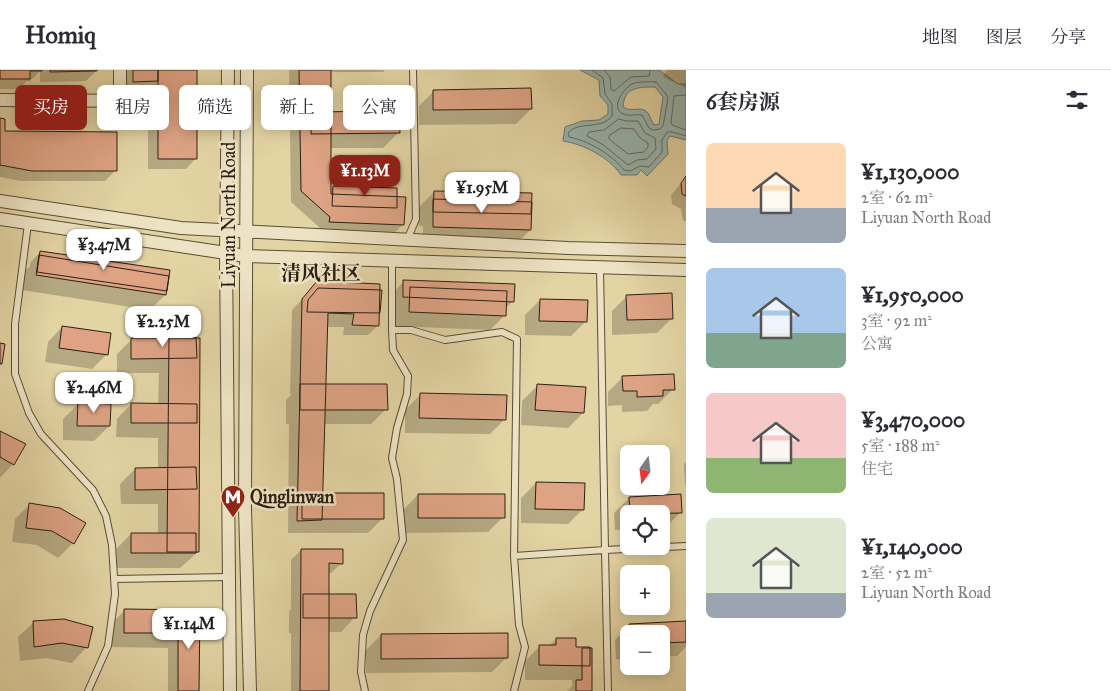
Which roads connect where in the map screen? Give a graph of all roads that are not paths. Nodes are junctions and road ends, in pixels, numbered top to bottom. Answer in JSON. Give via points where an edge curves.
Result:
{"nodes":[{"id":1,"x":120,"y":70,"type":"edge"},
{"id":2,"x":228,"y":70,"type":"edge"},
{"id":3,"x":247,"y":70,"type":"edge"},
{"id":4,"x":414,"y":70,"type":"edge"},
{"id":5,"x":120,"y":85,"type":"edge"},
{"id":6,"x":0,"y":100,"type":"edge"},
{"id":7,"x":97,"y":101,"type":"edge"},
{"id":8,"x":0,"y":201,"type":"edge"},
{"id":9,"x":0,"y":219,"type":"edge"},
{"id":10,"x":28,"y":224,"type":"junction"},
{"id":11,"x":226,"y":230,"type":"junction"},
{"id":12,"x":246,"y":232,"type":"junction"},
{"id":13,"x":406,"y":240,"type":"junction"},
{"id":14,"x":686,"y":251,"type":"edge"},
{"id":15,"x":226,"y":253,"type":"junction"},
{"id":16,"x":246,"y":256,"type":"junction"},
{"id":17,"x":392,"y":260,"type":"junction"},
{"id":18,"x":600,"y":267,"type":"junction"},
{"id":19,"x":686,"y":270,"type":"edge"},
{"id":20,"x":392,"y":330,"type":"junction"},
{"id":21,"x":686,"y":546,"type":"edge"},
{"id":22,"x":605,"y":550,"type":"junction"},
{"id":23,"x":514,"y":556,"type":"junction"},
{"id":24,"x":229,"y":577,"type":"junction"},
{"id":25,"x":114,"y":579,"type":"junction"},
{"id":26,"x":88,"y":691,"type":"edge"},
{"id":27,"x":230,"y":691,"type":"edge"},
{"id":28,"x":250,"y":691,"type":"edge"},
{"id":29,"x":365,"y":691,"type":"edge"},
{"id":30,"x":514,"y":691,"type":"edge"},
{"id":31,"x":608,"y":691,"type":"edge"}],
"edges":[{"from":1,"to":5,"type":"street"},
{"from":2,"to":11,"type":"street","name":"Liyuan North Road"},
{"from":3,"to":12,"type":"street","name":"Liyuan North Road"},
{"from":4,"to":13,"type":"lane","via":[[416,219]]},
{"from":6,"to":7,"type":"street"},
{"from":8,"to":11,"type":"street","via":[[181,228]]},
{"from":9,"to":10,"type":"street"},
{"from":10,"to":15,"type":"street"},
{"from":10,"to":25,"type":"lane","via":[[15,324],[15,374],[28,413],[41,434],[93,490],[106,516]]},
{"from":11,"to":12,"type":"street"},
{"from":11,"to":15,"type":"street","name":"Liyuan North Road"},
{"from":12,"to":13,"type":"street"},
{"from":12,"to":16,"type":"street","name":"Liyuan North Road"},
{"from":13,"to":14,"type":"street"},
{"from":15,"to":16,"type":"street"},
{"from":15,"to":24,"type":"street","name":"Liyuan North Road"},
{"from":16,"to":17,"type":"street"},
{"from":16,"to":28,"type":"street","name":"Liyuan North Road","via":[[245,508]]},
{"from":17,"to":18,"type":"street"},
{"from":17,"to":20,"type":"lane"},
{"from":18,"to":19,"type":"street"},
{"from":18,"to":22,"type":"lane"},
{"from":20,"to":23,"type":"lane","via":[[411,330],[444,340],[502,332],[517,339]]},
{"from":20,"to":29,"type":"lane","via":[[393,350],[408,376],[392,458],[403,540],[370,611],[363,635]]},
{"from":21,"to":22,"type":"lane"},
{"from":22,"to":23,"type":"lane"},
{"from":22,"to":31,"type":"lane"},
{"from":23,"to":30,"type":"lane","via":[[519,624],[525,647]]},
{"from":24,"to":25,"type":"lane"},
{"from":24,"to":27,"type":"street","name":"Liyuan North Road"},
{"from":25,"to":26,"type":"lane","via":[[108,646]]}]}
